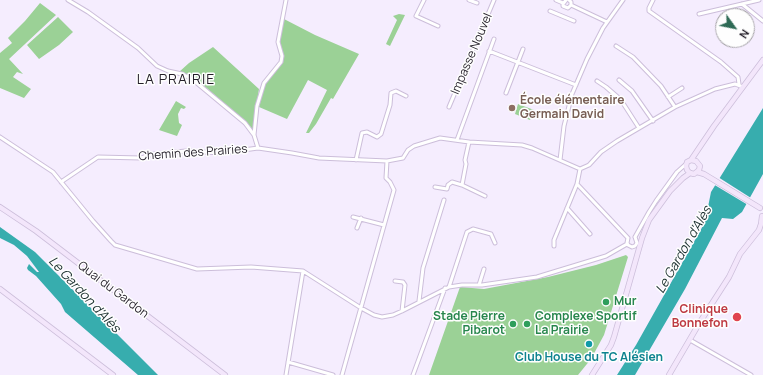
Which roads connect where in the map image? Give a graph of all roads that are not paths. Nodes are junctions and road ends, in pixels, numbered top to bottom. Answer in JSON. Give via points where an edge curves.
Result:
{"nodes":[{"id":1,"x":68,"y":0,"type":"edge"},
{"id":2,"x":286,"y":0,"type":"edge"},
{"id":3,"x":424,"y":0,"type":"edge"},
{"id":4,"x":469,"y":0,"type":"edge"},
{"id":5,"x":494,"y":0,"type":"edge"},
{"id":6,"x":556,"y":0,"type":"edge"},
{"id":7,"x":623,"y":0,"type":"edge"},
{"id":8,"x":653,"y":0,"type":"edge"},
{"id":9,"x":759,"y":0,"type":"edge"},
{"id":10,"x":567,"y":1,"type":"edge"},
{"id":11,"x":477,"y":3,"type":"dead end"},
{"id":12,"x":742,"y":4,"type":"junction"},
{"id":13,"x":571,"y":5,"type":"junction"},
{"id":14,"x":565,"y":8,"type":"junction"},
{"id":15,"x":550,"y":11,"type":"dead end"},
{"id":16,"x":699,"y":14,"type":"dead end"},
{"id":17,"x":562,"y":16,"type":"junction"},
{"id":18,"x":574,"y":21,"type":"dead end"},
{"id":19,"x":763,"y":21,"type":"edge"},
{"id":20,"x":607,"y":22,"type":"junction"},
{"id":21,"x":438,"y":26,"type":"dead end"},
{"id":22,"x":494,"y":39,"type":"dead end"},
{"id":23,"x":616,"y":46,"type":"dead end"},
{"id":24,"x":523,"y":49,"type":"dead end"},
{"id":25,"x":489,"y":51,"type":"junction"},
{"id":26,"x":763,"y":60,"type":"edge"},
{"id":27,"x":517,"y":62,"type":"junction"},
{"id":28,"x":619,"y":80,"type":"dead end"},
{"id":29,"x":597,"y":81,"type":"dead end"},
{"id":30,"x":576,"y":85,"type":"junction"},
{"id":31,"x":741,"y":86,"type":"junction"},
{"id":32,"x":682,"y":88,"type":"dead end"},
{"id":33,"x":506,"y":93,"type":"dead end"},
{"id":34,"x":406,"y":96,"type":"dead end"},
{"id":35,"x":668,"y":96,"type":"junction"},
{"id":36,"x":449,"y":107,"type":"dead end"},
{"id":37,"x":676,"y":107,"type":"junction"},
{"id":38,"x":653,"y":121,"type":"junction"},
{"id":39,"x":639,"y":128,"type":"junction"},
{"id":40,"x":254,"y":134,"type":"junction"},
{"id":41,"x":0,"y":137,"type":"edge"},
{"id":42,"x":456,"y":140,"type":"junction"},
{"id":43,"x":469,"y":142,"type":"junction"},
{"id":44,"x":258,"y":148,"type":"junction"},
{"id":45,"x":356,"y":160,"type":"junction"},
{"id":46,"x":560,"y":160,"type":"junction"},
{"id":47,"x":694,"y":160,"type":"junction"},
{"id":48,"x":387,"y":161,"type":"junction"},
{"id":49,"x":580,"y":169,"type":"junction"},
{"id":50,"x":686,"y":169,"type":"junction"},
{"id":51,"x":698,"y":170,"type":"junction"},
{"id":52,"x":61,"y":182,"type":"junction"},
{"id":53,"x":577,"y":184,"type":"junction"},
{"id":54,"x":462,"y":185,"type":"junction"},
{"id":55,"x":435,"y":187,"type":"dead end"},
{"id":56,"x":485,"y":196,"type":"dead end"},
{"id":57,"x":444,"y":200,"type":"dead end"},
{"id":58,"x":762,"y":206,"type":"edge"},
{"id":59,"x":0,"y":207,"type":"edge"},
{"id":60,"x":567,"y":208,"type":"junction"},
{"id":61,"x":762,"y":216,"type":"edge"},
{"id":62,"x":353,"y":217,"type":"dead end"},
{"id":63,"x":361,"y":218,"type":"junction"},
{"id":64,"x":384,"y":225,"type":"junction"},
{"id":65,"x":357,"y":228,"type":"dead end"},
{"id":66,"x":590,"y":234,"type":"dead end"},
{"id":67,"x":635,"y":237,"type":"junction"},
{"id":68,"x":628,"y":238,"type":"junction"},
{"id":69,"x":495,"y":243,"type":"dead end"},
{"id":70,"x":627,"y":244,"type":"junction"},
{"id":71,"x":554,"y":246,"type":"dead end"},
{"id":72,"x":484,"y":269,"type":"dead end"},
{"id":73,"x":303,"y":271,"type":"junction"},
{"id":74,"x":395,"y":281,"type":"dead end"},
{"id":75,"x":479,"y":285,"type":"junction"},
{"id":76,"x":447,"y":288,"type":"junction"},
{"id":77,"x":0,"y":289,"type":"edge"},
{"id":78,"x":419,"y":301,"type":"junction"},
{"id":79,"x":361,"y":308,"type":"junction"},
{"id":80,"x":402,"y":311,"type":"junction"},
{"id":81,"x":690,"y":340,"type":"junction"},
{"id":82,"x":288,"y":362,"type":"junction"},
{"id":83,"x":113,"y":375,"type":"edge"},
{"id":84,"x":225,"y":375,"type":"edge"},
{"id":85,"x":286,"y":375,"type":"edge"},
{"id":86,"x":333,"y":375,"type":"edge"},
{"id":87,"x":342,"y":375,"type":"edge"},
{"id":88,"x":413,"y":375,"type":"edge"},
{"id":89,"x":592,"y":375,"type":"edge"},
{"id":90,"x":669,"y":375,"type":"edge"},
{"id":91,"x":751,"y":375,"type":"edge"}],
"edges":[{"from":1,"to":40,"type":"street","via":[[138,48],[157,66],[192,79],[246,123]]},
{"from":2,"to":40,"type":"street","via":[[278,42],[281,62],[261,90]]},
{"from":3,"to":21,"type":"street","via":[[416,16]]},
{"from":4,"to":11,"type":"street"},
{"from":5,"to":36,"type":"street","name":"Impasse Nouvel"},
{"from":6,"to":10,"type":"street"},
{"from":7,"to":20,"type":"street"},
{"from":8,"to":31,"type":"street","via":[[649,11],[721,62],[738,77]]},
{"from":9,"to":12,"type":"street"},
{"from":10,"to":13,"type":"street","via":[[571,2]]},
{"from":10,"to":14,"type":"street"},
{"from":12,"to":16,"type":"street"},
{"from":12,"to":19,"type":"street"},
{"from":13,"to":14,"type":"street"},
{"from":13,"to":20,"type":"street"},
{"from":14,"to":17,"type":"street"},
{"from":15,"to":17,"type":"street"},
{"from":17,"to":18,"type":"street"},
{"from":20,"to":30,"type":"street"},
{"from":22,"to":25,"type":"street"},
{"from":23,"to":35,"type":"street","via":[[633,57]]},
{"from":24,"to":27,"type":"street"},
{"from":25,"to":27,"type":"street"},
{"from":25,"to":42,"type":"street"},
{"from":26,"to":31,"type":"main road"},
{"from":27,"to":30,"type":"street"},
{"from":27,"to":33,"type":"street"},
{"from":28,"to":38,"type":"street","via":[[632,91]]},
{"from":29,"to":39,"type":"street","via":[[621,100]]},
{"from":30,"to":46,"type":"street","via":[[564,126]]},
{"from":31,"to":37,"type":"street","via":[[735,84],[715,89]]},
{"from":31,"to":47,"type":"main road","via":[[695,154]]},
{"from":32,"to":35,"type":"street"},
{"from":34,"to":45,"type":"street","via":[[396,91],[391,93],[381,134],[377,137],[367,132],[362,133]]},
{"from":35,"to":37,"type":"street"},
{"from":37,"to":38,"type":"street"},
{"from":38,"to":39,"type":"street"},
{"from":39,"to":49,"type":"street"},
{"from":40,"to":44,"type":"street"},
{"from":41,"to":52,"type":"street","via":[[53,172]]},
{"from":42,"to":43,"type":"street","name":"Chemin des Prairies"},
{"from":42,"to":48,"type":"street","name":"Chemin des Prairies","via":[[440,138],[414,146],[403,158]]},
{"from":43,"to":46,"type":"street","name":"Chemin des Prairies","via":[[522,145]]},
{"from":43,"to":54,"type":"street"},
{"from":44,"to":45,"type":"street","name":"Chemin des Prairies","via":[[319,158]]},
{"from":44,"to":52,"type":"street","name":"Chemin des Prairies","via":[[153,154],[141,158],[98,157]]},
{"from":45,"to":48,"type":"street","name":"Chemin des Prairies"},
{"from":46,"to":49,"type":"street","name":"Chemin des Prairies"},
{"from":47,"to":50,"type":"main road"},
{"from":47,"to":51,"type":"main road","via":[[699,164]]},
{"from":48,"to":64,"type":"street","via":[[386,178],[394,190]]},
{"from":49,"to":53,"type":"street"},
{"from":50,"to":51,"type":"main road","via":[[694,174]]},
{"from":50,"to":67,"type":"street","via":[[677,172]]},
{"from":50,"to":89,"type":"main road","via":[[683,178],[656,209],[646,228],[614,338]]},
{"from":51,"to":58,"type":"main road"},
{"from":52,"to":73,"type":"street","via":[[115,244],[203,270],[251,267]]},
{"from":53,"to":60,"type":"street"},
{"from":53,"to":68,"type":"street"},
{"from":54,"to":55,"type":"street","via":[[452,182],[447,189]]},
{"from":54,"to":56,"type":"street"},
{"from":57,"to":78,"type":"street","via":[[423,268]]},
{"from":58,"to":61,"type":"main road","via":[[759,213]]},
{"from":59,"to":84,"type":"main road","name":"Quai du Gardon","via":[[40,234]]},
{"from":60,"to":66,"type":"street"},
{"from":60,"to":71,"type":"street"},
{"from":61,"to":81,"type":"main road","via":[[759,230],[740,254],[729,277]]},
{"from":62,"to":63,"type":"street"},
{"from":63,"to":64,"type":"street"},
{"from":63,"to":65,"type":"street"},
{"from":64,"to":79,"type":"street"},
{"from":67,"to":68,"type":"street"},
{"from":67,"to":70,"type":"street","via":[[635,246]]},
{"from":68,"to":70,"type":"street"},
{"from":69,"to":76,"type":"street","via":[[490,234],[473,229],[467,232]]},
{"from":70,"to":75,"type":"street","via":[[606,256],[537,277]]},
{"from":72,"to":75,"type":"street"},
{"from":73,"to":79,"type":"street"},
{"from":73,"to":82,"type":"street"},
{"from":74,"to":80,"type":"street","via":[[405,285]]},
{"from":75,"to":76,"type":"street"},
{"from":76,"to":78,"type":"street"},
{"from":76,"to":88,"type":"street"},
{"from":77,"to":83,"type":"main road"},
{"from":78,"to":80,"type":"street"},
{"from":79,"to":80,"type":"street","via":[[382,317]]},
{"from":79,"to":87,"type":"street"},
{"from":81,"to":90,"type":"main road"},
{"from":81,"to":91,"type":"street"},
{"from":82,"to":85,"type":"street"},
{"from":82,"to":86,"type":"street"}]}
